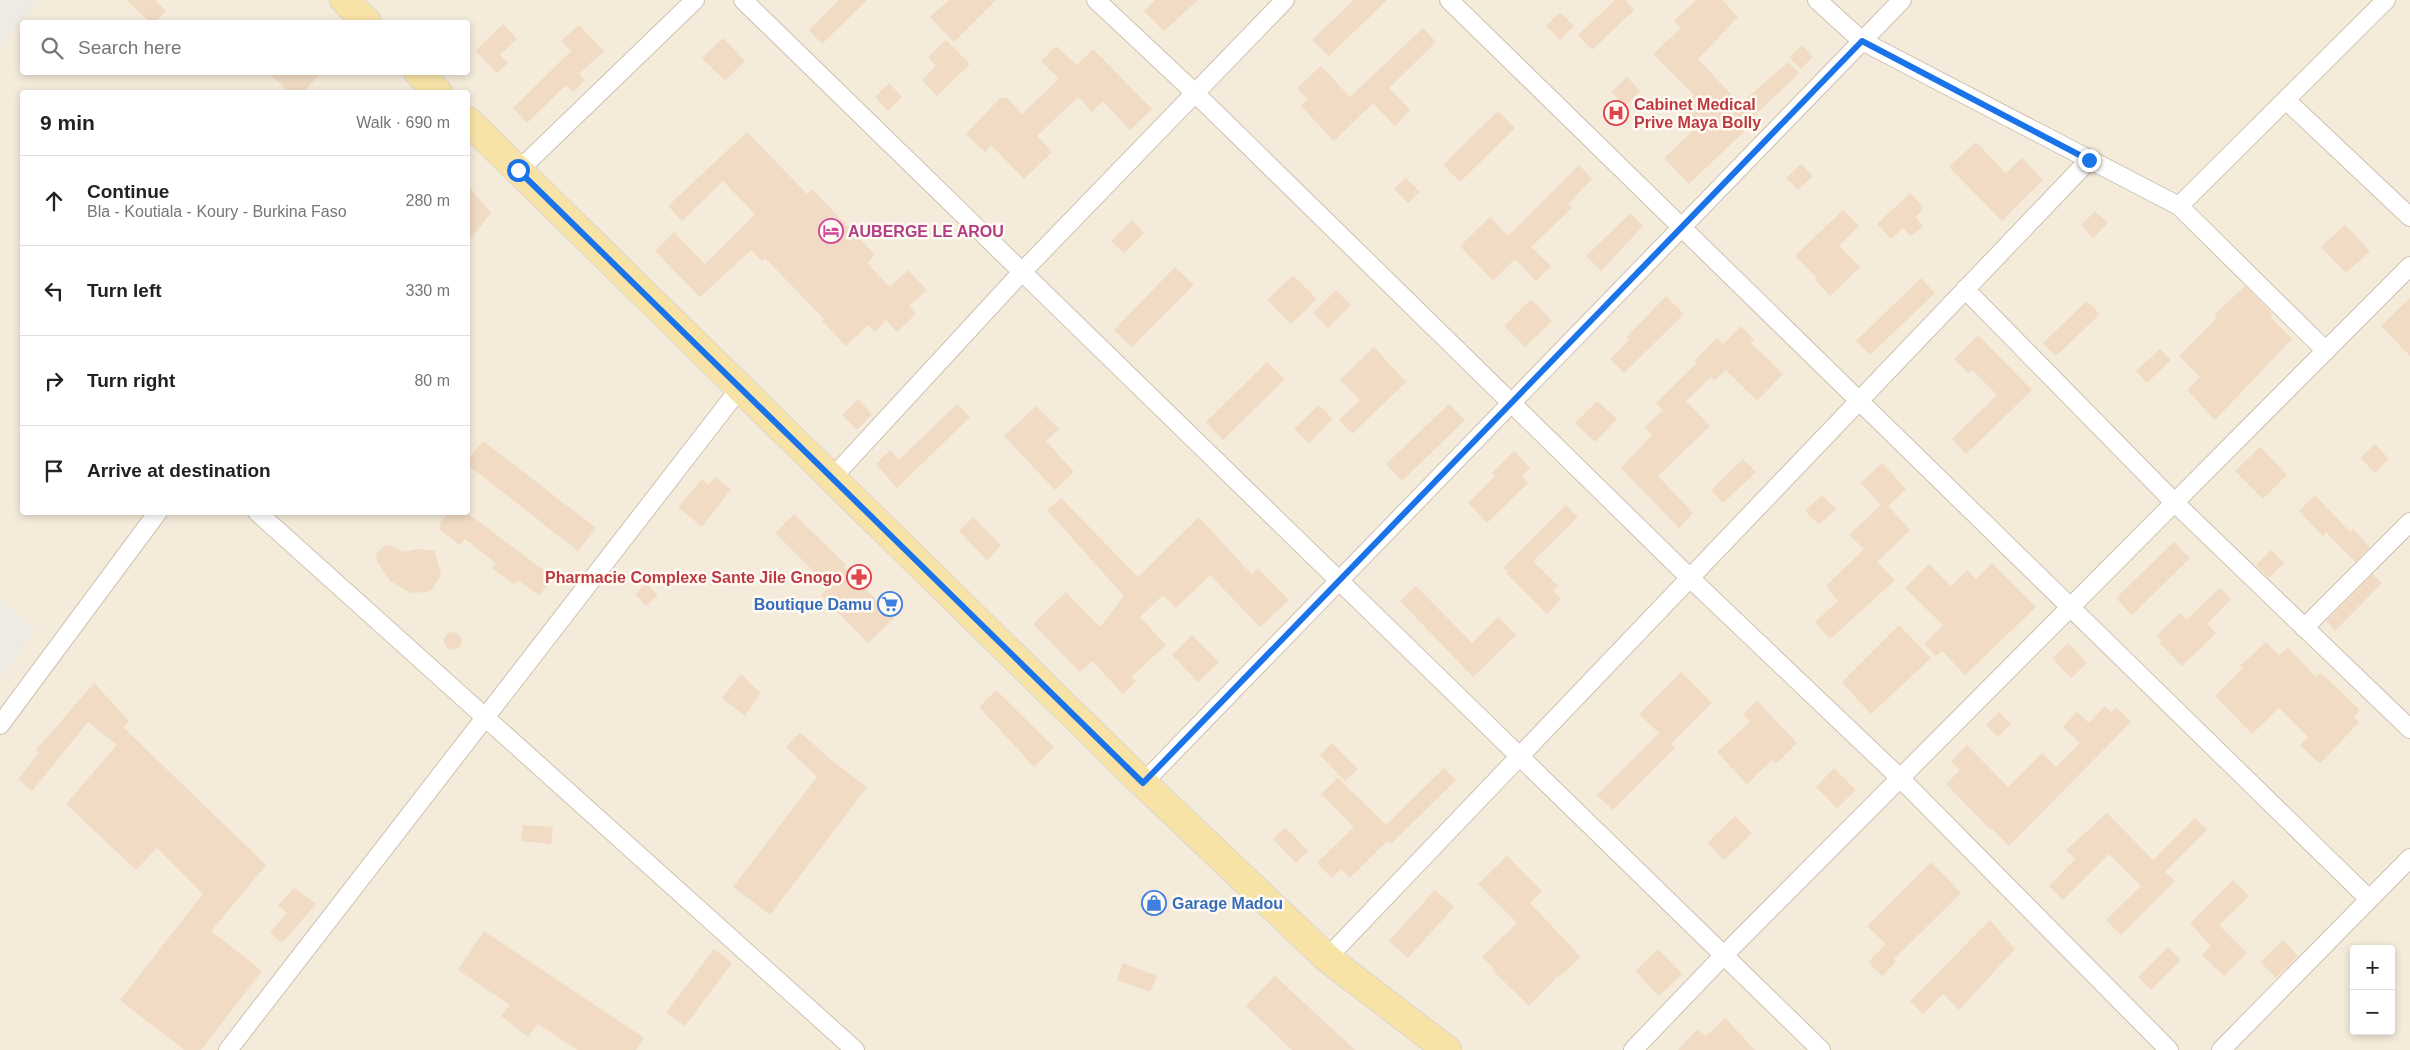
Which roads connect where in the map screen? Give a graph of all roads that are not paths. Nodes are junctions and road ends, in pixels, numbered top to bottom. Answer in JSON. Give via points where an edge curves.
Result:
{"nodes":[{"id":1,"x":344,"y":0,"type":"edge"},
{"id":2,"x":695,"y":0,"type":"edge"},
{"id":3,"x":744,"y":0,"type":"edge"},
{"id":4,"x":1096,"y":0,"type":"edge"},
{"id":5,"x":1285,"y":0,"type":"edge"},
{"id":6,"x":1449,"y":0,"type":"edge"},
{"id":7,"x":1817,"y":0,"type":"edge"},
{"id":8,"x":1902,"y":0,"type":"edge"},
{"id":9,"x":2386,"y":0,"type":"edge"},
{"id":10,"x":365,"y":20,"type":"edge"},
{"id":11,"x":1862,"y":41,"type":"junction"},
{"id":12,"x":421,"y":75,"type":"edge"},
{"id":13,"x":436,"y":90,"type":"edge"},
{"id":14,"x":1195,"y":93,"type":"junction"},
{"id":15,"x":2287,"y":101,"type":"junction"},
{"id":16,"x":470,"y":124,"type":"edge"},
{"id":17,"x":2089,"y":160,"type":"junction"},
{"id":18,"x":518,"y":170,"type":"junction"},
{"id":19,"x":2179,"y":206,"type":"junction"},
{"id":20,"x":2410,"y":217,"type":"edge"},
{"id":21,"x":1682,"y":227,"type":"junction"},
{"id":22,"x":2410,"y":266,"type":"edge"},
{"id":23,"x":1022,"y":272,"type":"junction"},
{"id":24,"x":1965,"y":289,"type":"junction"},
{"id":25,"x":2326,"y":351,"type":"junction"},
{"id":26,"x":740,"y":388,"type":"junction"},
{"id":27,"x":1860,"y":400,"type":"junction"},
{"id":28,"x":1511,"y":404,"type":"junction"},
{"id":29,"x":832,"y":478,"type":"junction"},
{"id":30,"x":2174,"y":502,"type":"junction"},
{"id":31,"x":156,"y":515,"type":"edge"},
{"id":32,"x":259,"y":515,"type":"edge"},
{"id":33,"x":2410,"y":522,"type":"edge"},
{"id":34,"x":1690,"y":578,"type":"junction"},
{"id":35,"x":1339,"y":581,"type":"junction"},
{"id":36,"x":2071,"y":606,"type":"junction"},
{"id":37,"x":2304,"y":628,"type":"junction"},
{"id":38,"x":484,"y":717,"type":"junction"},
{"id":39,"x":0,"y":725,"type":"edge"},
{"id":40,"x":2410,"y":729,"type":"edge"},
{"id":41,"x":1520,"y":756,"type":"junction"},
{"id":42,"x":1900,"y":778,"type":"junction"},
{"id":43,"x":1143,"y":783,"type":"junction"},
{"id":44,"x":2410,"y":858,"type":"edge"},
{"id":45,"x":2369,"y":899,"type":"junction"},
{"id":46,"x":1724,"y":955,"type":"junction"},
{"id":47,"x":1327,"y":958,"type":"junction"},
{"id":48,"x":228,"y":1050,"type":"edge"},
{"id":49,"x":855,"y":1050,"type":"edge"},
{"id":50,"x":1448,"y":1050,"type":"edge"},
{"id":51,"x":1633,"y":1050,"type":"edge"},
{"id":52,"x":1821,"y":1050,"type":"edge"},
{"id":53,"x":2169,"y":1050,"type":"edge"},
{"id":54,"x":2221,"y":1050,"type":"edge"}],
"edges":[{"from":1,"to":10,"type":"main road"},
{"from":2,"to":18,"type":"street"},
{"from":3,"to":23,"type":"street"},
{"from":4,"to":14,"type":"street"},
{"from":5,"to":14,"type":"street"},
{"from":6,"to":21,"type":"street"},
{"from":7,"to":11,"type":"street"},
{"from":8,"to":11,"type":"street"},
{"from":9,"to":15,"type":"street"},
{"from":11,"to":17,"type":"street"},
{"from":11,"to":21,"type":"street"},
{"from":12,"to":13,"type":"main road"},
{"from":14,"to":23,"type":"street"},
{"from":14,"to":28,"type":"street"},
{"from":15,"to":19,"type":"street"},
{"from":15,"to":20,"type":"street"},
{"from":16,"to":18,"type":"main road"},
{"from":17,"to":19,"type":"street"},
{"from":17,"to":24,"type":"street"},
{"from":18,"to":26,"type":"main road"},
{"from":19,"to":25,"type":"street"},
{"from":21,"to":27,"type":"street"},
{"from":21,"to":28,"type":"street"},
{"from":22,"to":25,"type":"street"},
{"from":23,"to":29,"type":"street"},
{"from":23,"to":35,"type":"street"},
{"from":24,"to":27,"type":"street"},
{"from":24,"to":30,"type":"street"},
{"from":25,"to":30,"type":"street"},
{"from":26,"to":29,"type":"main road"},
{"from":26,"to":38,"type":"street"},
{"from":27,"to":34,"type":"street"},
{"from":27,"to":36,"type":"street"},
{"from":28,"to":34,"type":"street"},
{"from":28,"to":35,"type":"street"},
{"from":29,"to":43,"type":"main road"},
{"from":30,"to":36,"type":"street"},
{"from":30,"to":37,"type":"street"},
{"from":31,"to":39,"type":"street"},
{"from":32,"to":38,"type":"street"},
{"from":33,"to":37,"type":"street"},
{"from":34,"to":41,"type":"street"},
{"from":34,"to":42,"type":"street"},
{"from":35,"to":41,"type":"street"},
{"from":35,"to":43,"type":"street"},
{"from":36,"to":42,"type":"street"},
{"from":36,"to":45,"type":"street"},
{"from":37,"to":40,"type":"street"},
{"from":38,"to":48,"type":"street"},
{"from":38,"to":49,"type":"street"},
{"from":41,"to":46,"type":"street"},
{"from":41,"to":47,"type":"street"},
{"from":42,"to":46,"type":"street"},
{"from":42,"to":53,"type":"street"},
{"from":43,"to":47,"type":"main road"},
{"from":44,"to":45,"type":"street"},
{"from":45,"to":54,"type":"street"},
{"from":46,"to":51,"type":"street"},
{"from":46,"to":52,"type":"street"},
{"from":47,"to":50,"type":"main road"}]}
